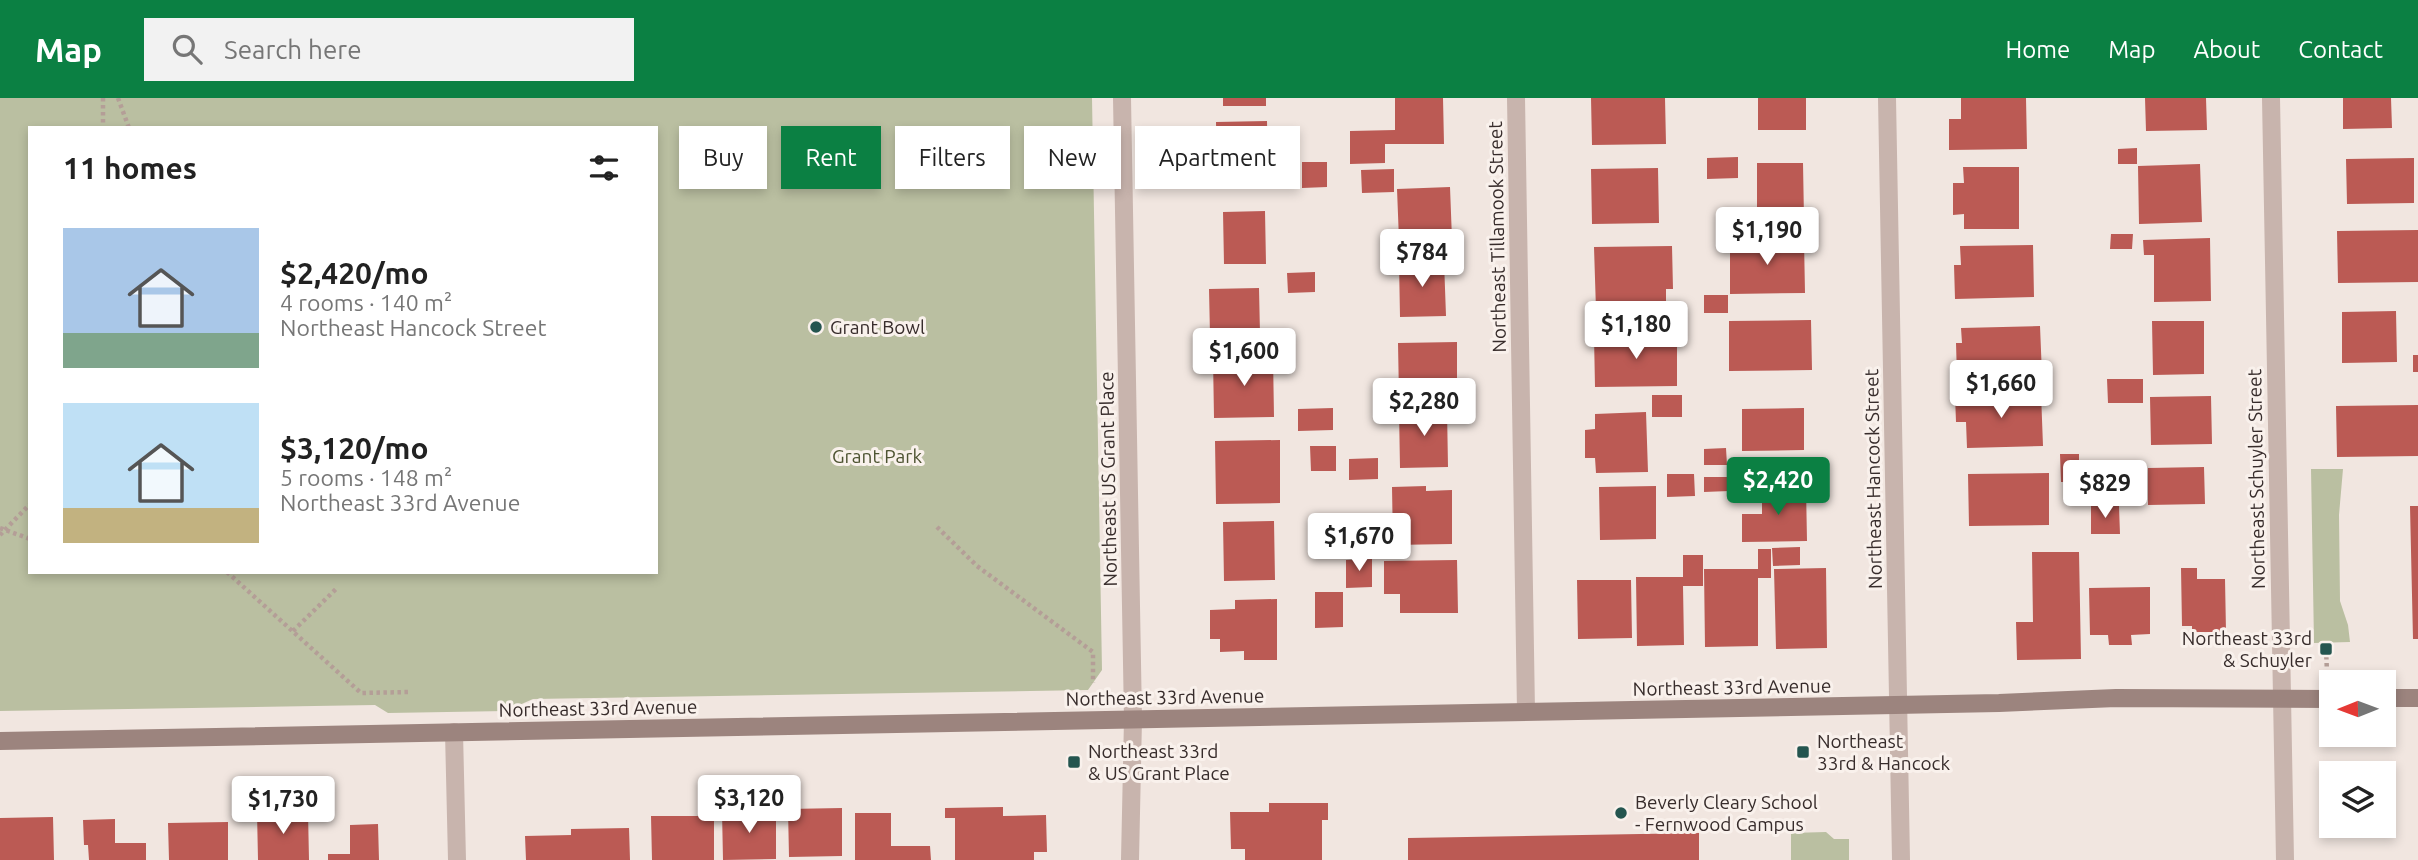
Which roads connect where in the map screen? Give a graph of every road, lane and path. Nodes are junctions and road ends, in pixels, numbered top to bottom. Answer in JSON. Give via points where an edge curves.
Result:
{"nodes":[{"id":1,"x":103,"y":98,"type":"edge"},
{"id":2,"x":118,"y":98,"type":"edge"},
{"id":3,"x":1122,"y":98,"type":"edge"},
{"id":4,"x":1516,"y":98,"type":"edge"},
{"id":5,"x":1888,"y":98,"type":"edge"},
{"id":6,"x":2271,"y":98,"type":"edge"},
{"id":7,"x":103,"y":126,"type":"edge"},
{"id":8,"x":128,"y":126,"type":"edge"},
{"id":9,"x":28,"y":506,"type":"edge"},
{"id":10,"x":937,"y":527,"type":"dead end"},
{"id":11,"x":2,"y":531,"type":"edge"},
{"id":12,"x":28,"y":538,"type":"edge"},
{"id":13,"x":229,"y":574,"type":"edge"},
{"id":14,"x":336,"y":589,"type":"dead end"},
{"id":15,"x":293,"y":631,"type":"junction"},
{"id":16,"x":1093,"y":684,"type":"dead end"},
{"id":17,"x":409,"y":692,"type":"dead end"},
{"id":18,"x":2396,"y":698,"type":"edge"},
{"id":19,"x":2418,"y":698,"type":"edge"},
{"id":20,"x":2281,"y":699,"type":"junction"},
{"id":21,"x":2319,"y":699,"type":"edge"},
{"id":22,"x":1898,"y":705,"type":"junction"},
{"id":23,"x":1526,"y":711,"type":"junction"},
{"id":24,"x":1133,"y":719,"type":"junction"},
{"id":25,"x":454,"y":732,"type":"junction"},
{"id":26,"x":0,"y":741,"type":"edge"},
{"id":27,"x":457,"y":860,"type":"edge"},
{"id":28,"x":1130,"y":860,"type":"edge"},
{"id":29,"x":1901,"y":860,"type":"edge"},
{"id":30,"x":2285,"y":860,"type":"edge"}],
"edges":[{"from":1,"to":7,"type":"path"},
{"from":2,"to":8,"type":"path"},
{"from":3,"to":24,"type":"street","name":"Northeast US Grant Place"},
{"from":4,"to":23,"type":"street","name":"Northeast Tillamook Street"},
{"from":5,"to":22,"type":"street","name":"Northeast Hancock Street"},
{"from":6,"to":20,"type":"street","name":"Northeast Schuyler Street"},
{"from":9,"to":11,"type":"path"},
{"from":10,"to":16,"type":"path","via":[[977,566],[1093,652]]},
{"from":11,"to":12,"type":"path"},
{"from":13,"to":15,"type":"path"},
{"from":14,"to":15,"type":"path"},
{"from":15,"to":17,"type":"path","via":[[360,693]]},
{"from":18,"to":19,"type":"main road"},
{"from":20,"to":21,"type":"main road","name":"Northeast 33rd Avenue"},
{"from":20,"to":22,"type":"main road","name":"Northeast 33rd Avenue","via":[[2116,698]]},
{"from":20,"to":30,"type":"street","name":"Northeast Schuyler Street"},
{"from":22,"to":23,"type":"main road","name":"Northeast 33rd Avenue"},
{"from":22,"to":29,"type":"street","name":"Northeast Hancock Street"},
{"from":23,"to":24,"type":"main road","name":"Northeast 33rd Avenue"},
{"from":24,"to":25,"type":"main road","name":"Northeast 33rd Avenue"},
{"from":24,"to":28,"type":"street","name":"Northeast US Grant Place"},
{"from":25,"to":26,"type":"main road","name":"Northeast 33rd Avenue"},
{"from":25,"to":27,"type":"street"}]}
